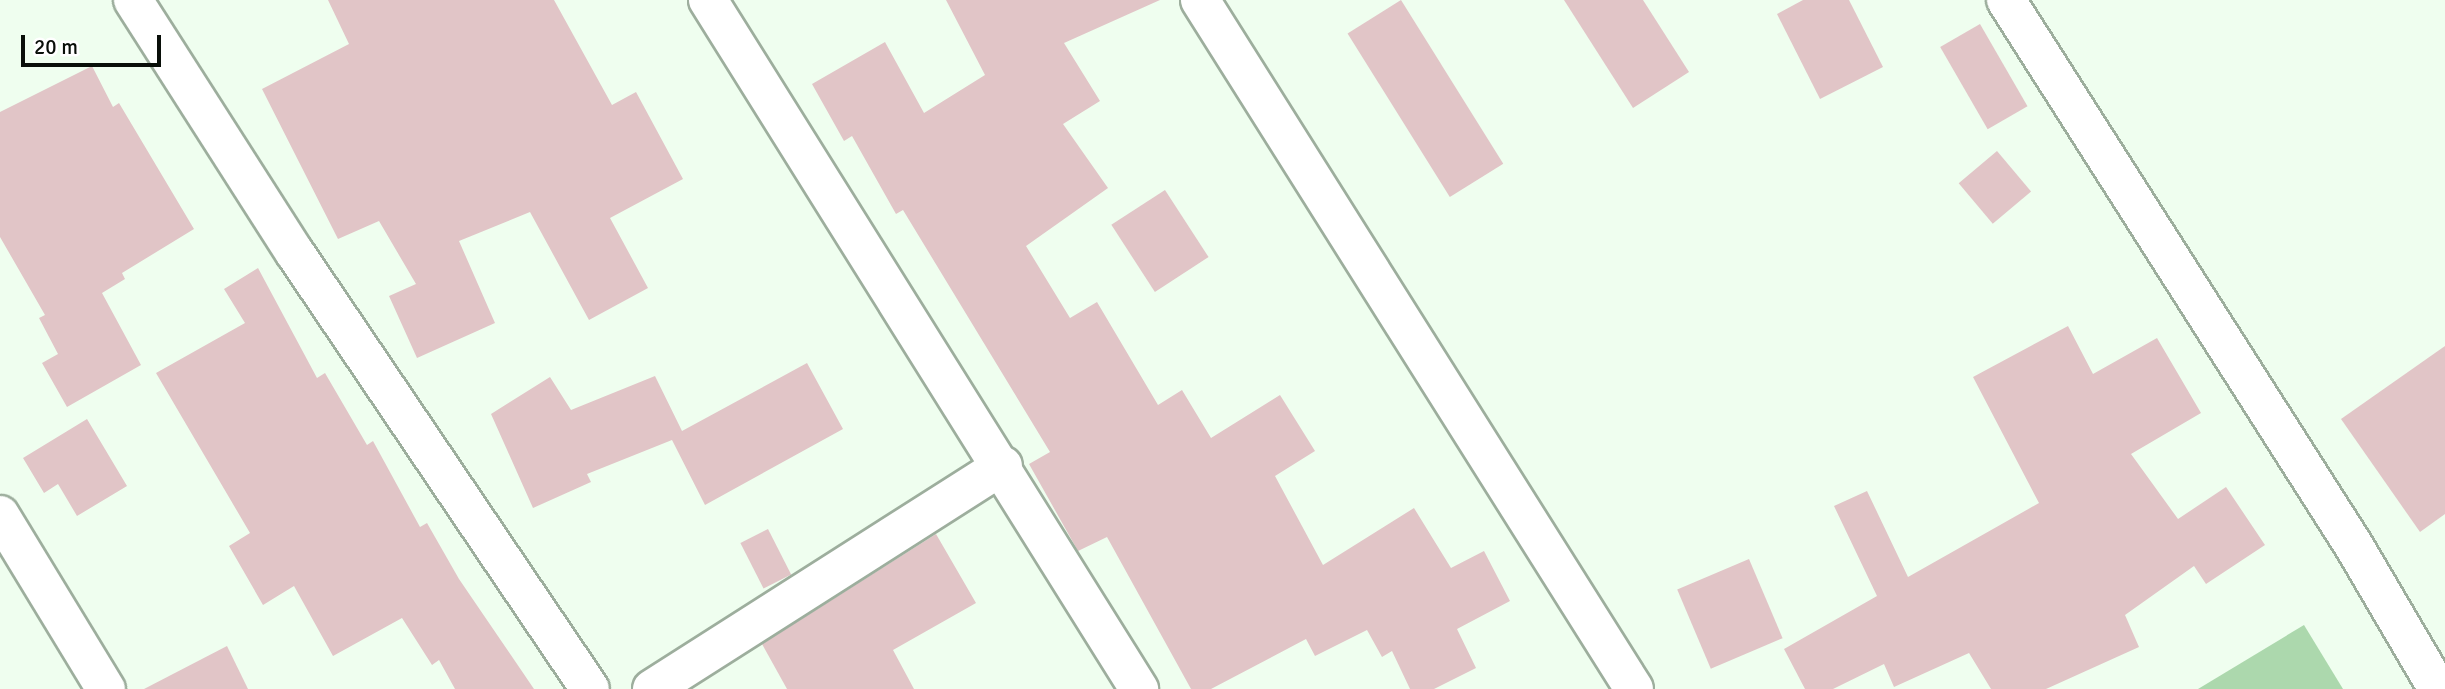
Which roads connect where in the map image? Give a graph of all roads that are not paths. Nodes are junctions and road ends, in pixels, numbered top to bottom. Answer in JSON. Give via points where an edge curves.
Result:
{"nodes":[{"id":1,"x":133,"y":0,"type":"edge"},
{"id":2,"x":708,"y":0,"type":"edge"},
{"id":3,"x":1200,"y":0,"type":"edge"},
{"id":4,"x":2006,"y":0,"type":"edge"},
{"id":5,"x":1003,"y":465,"type":"junction"},
{"id":6,"x":0,"y":515,"type":"edge"},
{"id":7,"x":106,"y":689,"type":"edge"},
{"id":8,"x":590,"y":689,"type":"edge"},
{"id":9,"x":652,"y":689,"type":"edge"},
{"id":10,"x":1139,"y":689,"type":"edge"},
{"id":11,"x":1634,"y":689,"type":"edge"},
{"id":12,"x":2438,"y":689,"type":"edge"}],
"edges":[{"from":1,"to":8,"type":"street","via":[[295,253]]},
{"from":2,"to":5,"type":"street"},
{"from":3,"to":11,"type":"street"},
{"from":4,"to":12,"type":"street","via":[[2347,535]]},
{"from":5,"to":9,"type":"street"},
{"from":5,"to":10,"type":"street"},
{"from":6,"to":7,"type":"street"}]}
